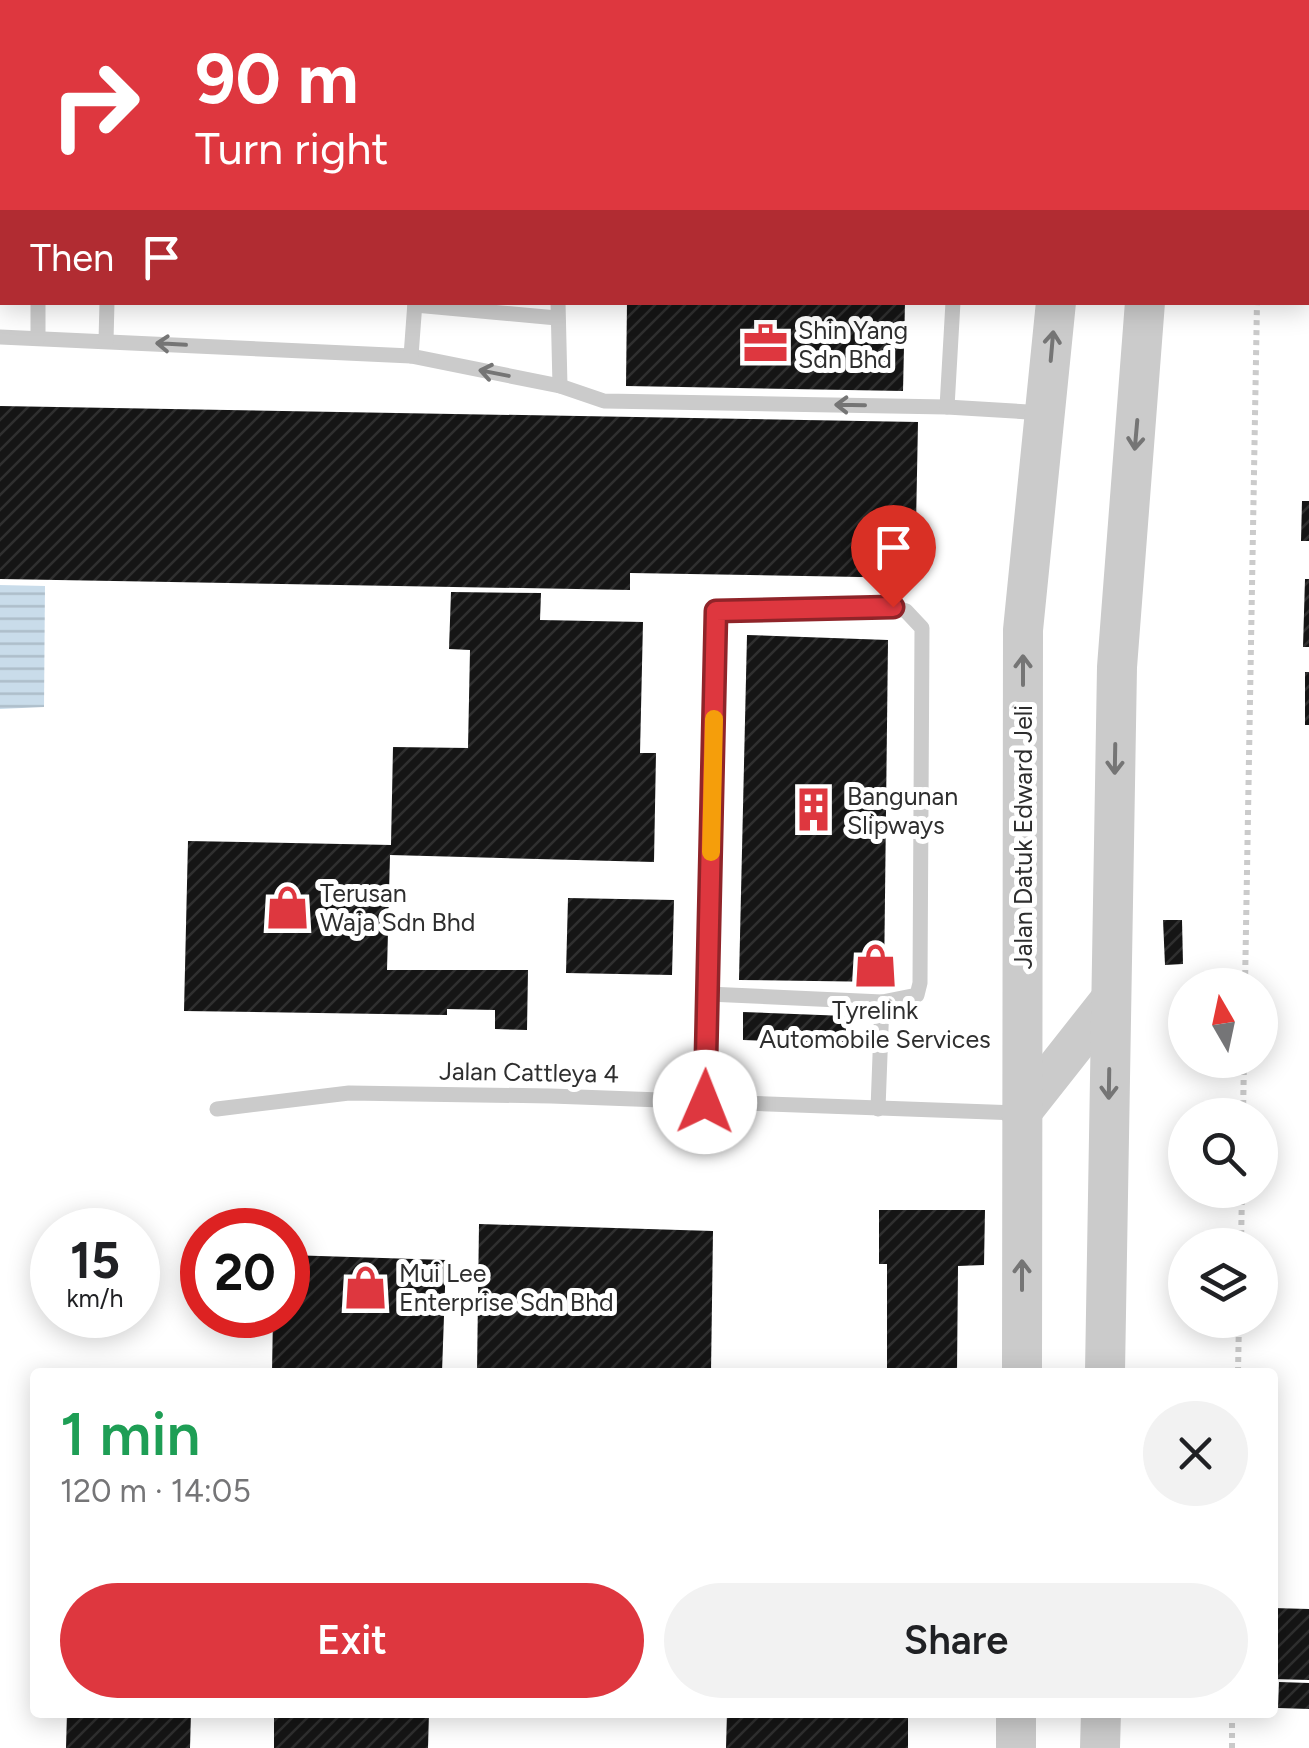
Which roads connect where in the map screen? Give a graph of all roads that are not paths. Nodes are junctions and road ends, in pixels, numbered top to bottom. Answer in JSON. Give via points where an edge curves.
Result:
{"nodes":[{"id":1,"x":38,"y":305,"type":"edge"},
{"id":2,"x":107,"y":305,"type":"edge"},
{"id":3,"x":415,"y":305,"type":"edge"},
{"id":4,"x":439,"y":305,"type":"edge"},
{"id":5,"x":953,"y":305,"type":"edge"},
{"id":6,"x":1056,"y":305,"type":"edge"},
{"id":7,"x":557,"y":310,"type":"edge"},
{"id":8,"x":1147,"y":310,"type":"edge"},
{"id":9,"x":0,"y":337,"type":"edge"},
{"id":10,"x":38,"y":338,"type":"junction"},
{"id":11,"x":106,"y":341,"type":"junction"},
{"id":12,"x":411,"y":356,"type":"junction"},
{"id":13,"x":560,"y":386,"type":"junction"},
{"id":14,"x":947,"y":406,"type":"junction"},
{"id":15,"x":1046,"y":413,"type":"junction"},
{"id":16,"x":708,"y":994,"type":"junction"},
{"id":17,"x":1110,"y":1000,"type":"junction"},
{"id":18,"x":882,"y":1002,"type":"junction"},
{"id":19,"x":705,"y":1102,"type":"junction"},
{"id":20,"x":217,"y":1108,"type":"dead end"},
{"id":21,"x":878,"y":1109,"type":"junction"},
{"id":22,"x":1021,"y":1113,"type":"junction"},
{"id":23,"x":1022,"y":1368,"type":"edge"},
{"id":24,"x":1105,"y":1368,"type":"edge"},
{"id":25,"x":1016,"y":1718,"type":"edge"},
{"id":26,"x":1101,"y":1718,"type":"edge"},
{"id":27,"x":1016,"y":1748,"type":"edge"},
{"id":28,"x":1100,"y":1748,"type":"edge"}],
"edges":[{"from":1,"to":10,"type":"lane"},
{"from":2,"to":11,"type":"lane"},
{"from":3,"to":12,"type":"lane"},
{"from":4,"to":7,"type":"lane"},
{"from":5,"to":14,"type":"lane"},
{"from":15,"to":6,"type":"street","name":"Jalan Datuk Edward Jeli","one_way":true},
{"from":7,"to":13,"type":"lane"},
{"from":8,"to":17,"type":"street","one_way":true,"via":[[1116,667]]},
{"from":9,"to":10,"type":"lane"},
{"from":10,"to":11,"type":"lane"},
{"from":12,"to":11,"type":"lane","one_way":true},
{"from":13,"to":12,"type":"lane","one_way":true},
{"from":14,"to":13,"type":"lane","one_way":true,"via":[[604,401]]},
{"from":14,"to":15,"type":"lane"},
{"from":22,"to":15,"type":"street","name":"Jalan Datuk Edward Jeli","one_way":true,"via":[[1024,630]]},
{"from":16,"to":18,"type":"lane"},
{"from":16,"to":18,"type":"lane","via":[[716,611],[893,607],[922,628],[920,983],[917,995]]},
{"from":16,"to":19,"type":"lane"},
{"from":17,"to":22,"type":"street"},
{"from":17,"to":24,"type":"street","one_way":true},
{"from":18,"to":21,"type":"lane"},
{"from":19,"to":20,"type":"lane","name":"Jalan Cattleya 4","via":[[349,1093]]},
{"from":19,"to":21,"type":"lane","name":"Jalan Cattleya 4"},
{"from":21,"to":22,"type":"lane","name":"Jalan Cattleya 4"},
{"from":23,"to":22,"type":"street","name":"Jalan Datuk Edward Jeli","one_way":true},
{"from":25,"to":27,"type":"street"},
{"from":26,"to":28,"type":"street"}]}
